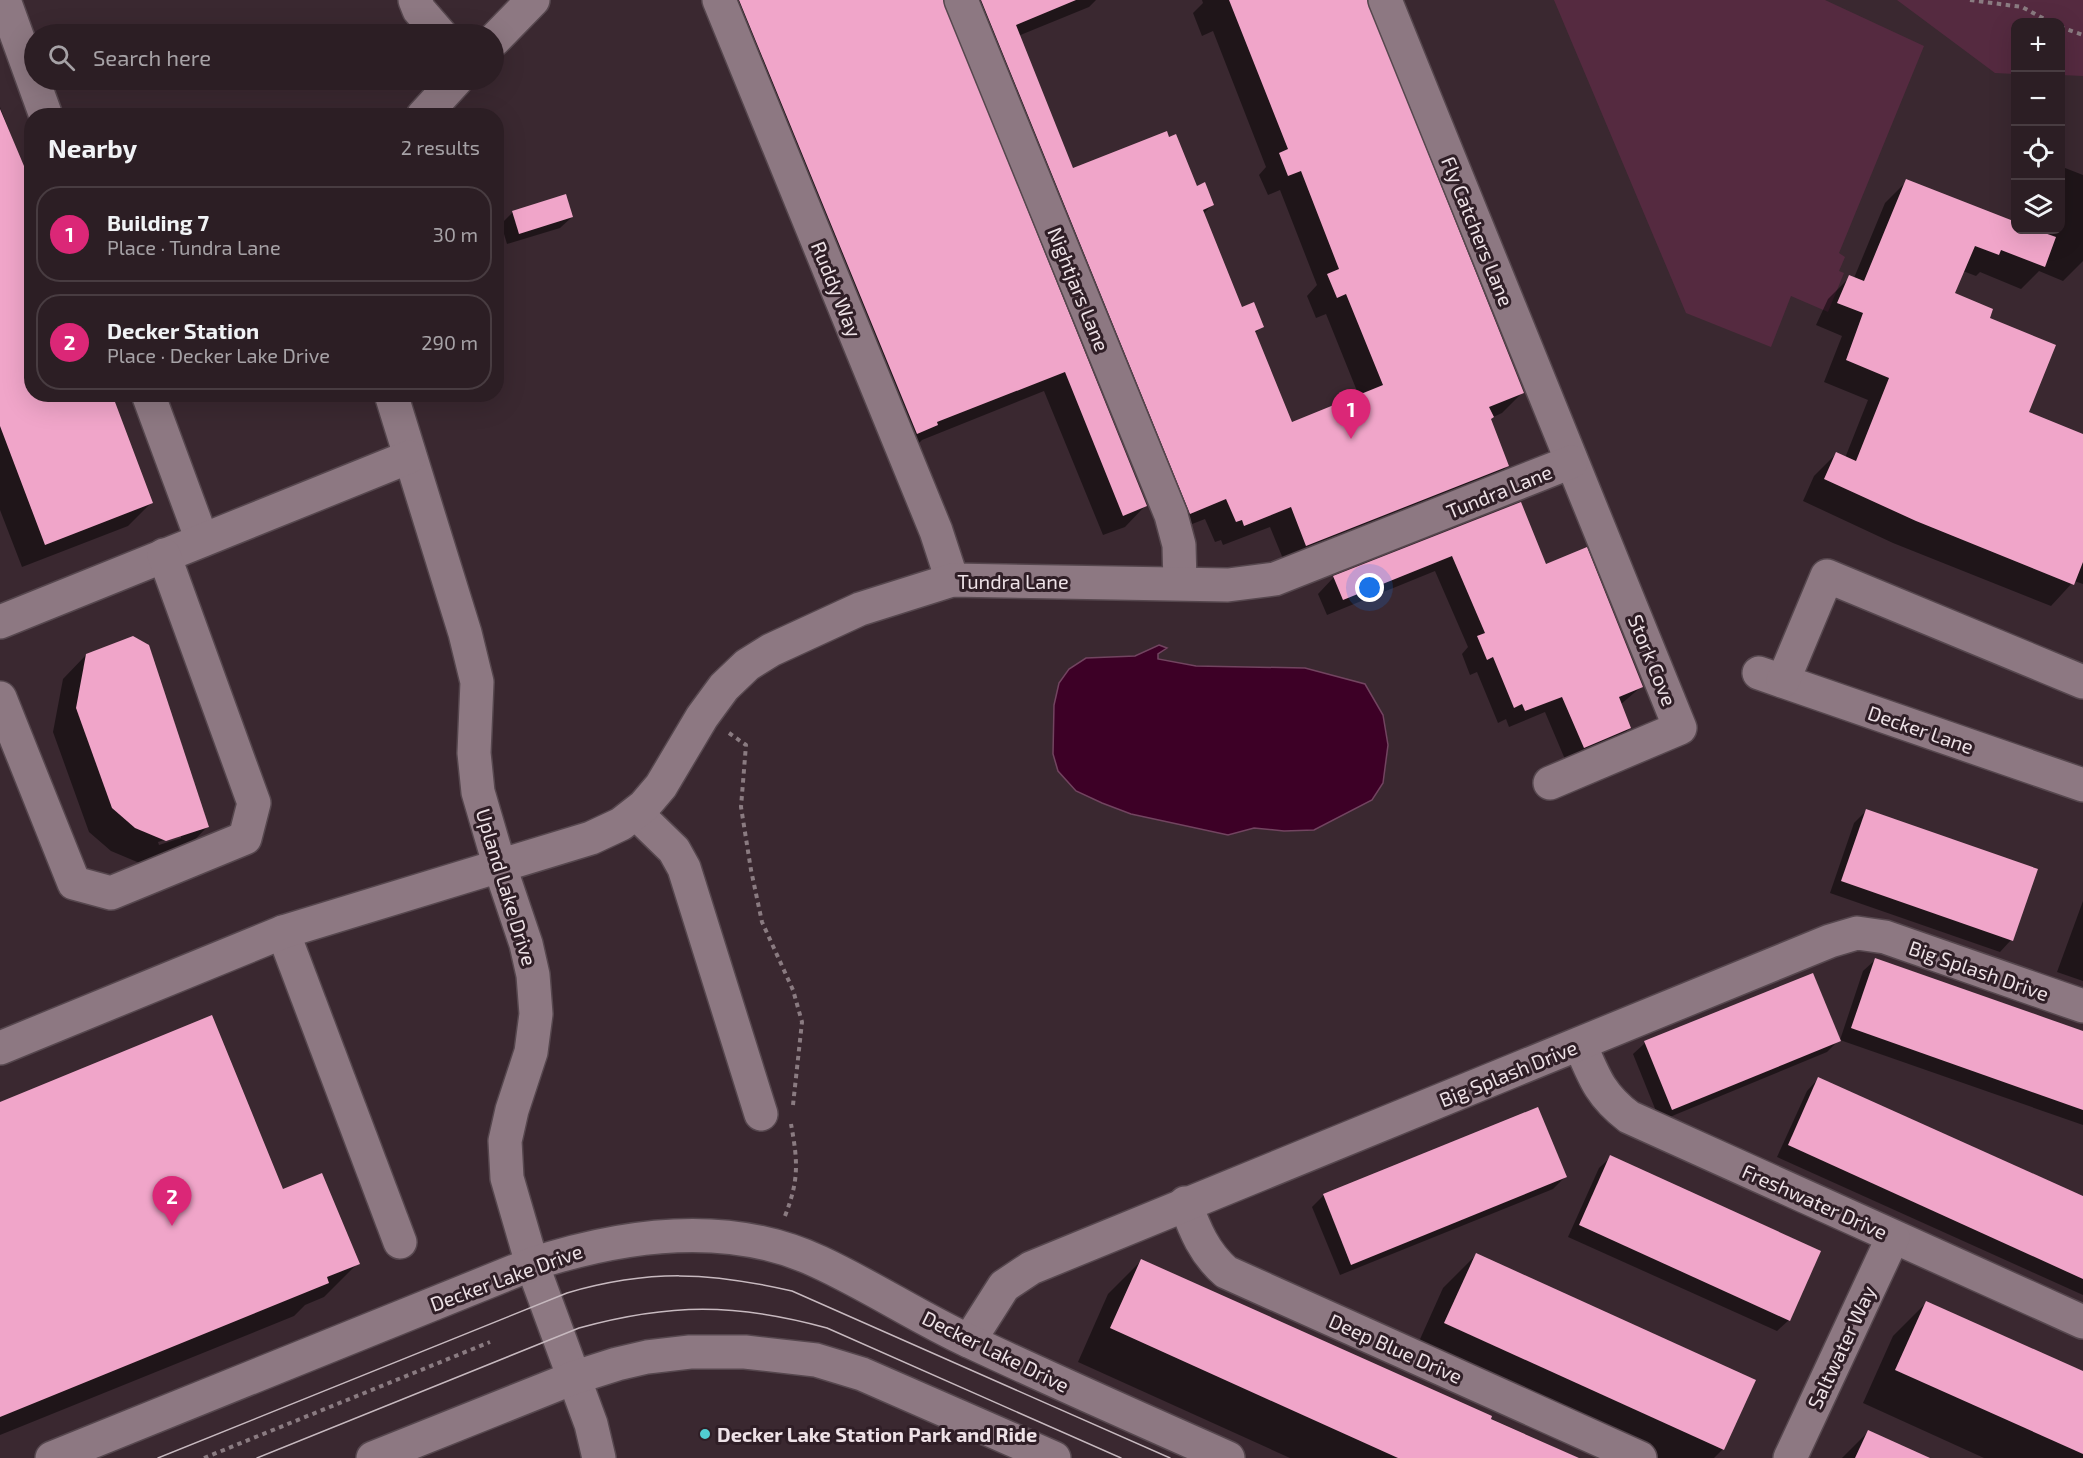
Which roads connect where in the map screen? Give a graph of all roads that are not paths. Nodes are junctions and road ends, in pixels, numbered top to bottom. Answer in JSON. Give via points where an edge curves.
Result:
{"nodes":[{"id":1,"x":4,"y":0,"type":"edge"},
{"id":2,"x":415,"y":0,"type":"edge"},
{"id":3,"x":533,"y":0,"type":"edge"},
{"id":4,"x":719,"y":0,"type":"edge"},
{"id":5,"x":961,"y":0,"type":"edge"},
{"id":6,"x":1385,"y":0,"type":"edge"},
{"id":7,"x":431,"y":24,"type":"edge"},
{"id":8,"x":504,"y":30,"type":"edge"},
{"id":9,"x":24,"y":55,"type":"edge"},
{"id":10,"x":37,"y":90,"type":"edge"},
{"id":11,"x":447,"y":90,"type":"edge"},
{"id":12,"x":43,"y":108,"type":"edge"},
{"id":13,"x":430,"y":108,"type":"edge"},
{"id":14,"x":151,"y":402,"type":"edge"},
{"id":15,"x":393,"y":402,"type":"edge"},
{"id":16,"x":409,"y":457,"type":"junction"},
{"id":17,"x":1571,"y":462,"type":"junction"},
{"id":18,"x":202,"y":540,"type":"junction"},
{"id":19,"x":164,"y":555,"type":"junction"},
{"id":20,"x":952,"y":580,"type":"junction"},
{"id":21,"x":1180,"y":583,"type":"junction"},
{"id":22,"x":0,"y":622,"type":"edge"},
{"id":23,"x":2083,"y":682,"type":"edge"},
{"id":24,"x":0,"y":698,"type":"edge"},
{"id":25,"x":1550,"y":783,"type":"dead end"},
{"id":26,"x":2083,"y":785,"type":"edge"},
{"id":27,"x":636,"y":813,"type":"junction"},
{"id":28,"x":500,"y":867,"type":"junction"},
{"id":29,"x":283,"y":933,"type":"junction"},
{"id":30,"x":2083,"y":1006,"type":"edge"},
{"id":31,"x":1580,"y":1044,"type":"junction"},
{"id":32,"x":0,"y":1048,"type":"edge"},
{"id":33,"x":781,"y":1114,"type":"road end"},
{"id":34,"x":1185,"y":1203,"type":"junction"},
{"id":35,"x":1893,"y":1237,"type":"junction"},
{"id":36,"x":400,"y":1242,"type":"dead end"},
{"id":37,"x":531,"y":1264,"type":"junction"},
{"id":38,"x":2083,"y":1322,"type":"edge"},
{"id":39,"x":969,"y":1341,"type":"junction"},
{"id":40,"x":573,"y":1378,"type":"junction"},
{"id":41,"x":52,"y":1458,"type":"edge"},
{"id":42,"x":373,"y":1458,"type":"edge"},
{"id":43,"x":599,"y":1458,"type":"edge"},
{"id":44,"x":1054,"y":1458,"type":"edge"},
{"id":45,"x":1228,"y":1458,"type":"edge"},
{"id":46,"x":1640,"y":1458,"type":"edge"},
{"id":47,"x":1790,"y":1458,"type":"edge"}],
"edges":[{"from":1,"to":9,"type":"street"},
{"from":2,"to":7,"type":"street"},
{"from":3,"to":8,"type":"street"},
{"from":4,"to":20,"type":"street","name":"Ruddy Way","via":[[936,531]]},
{"from":5,"to":21,"type":"street","name":"Nightjars Lane","via":[[1171,515],[1179,545]]},
{"from":6,"to":17,"type":"street","name":"Fly Catchers Lane"},
{"from":10,"to":12,"type":"street"},
{"from":11,"to":13,"type":"street"},
{"from":14,"to":18,"type":"street"},
{"from":15,"to":16,"type":"street","name":"Upland Lake Drive"},
{"from":16,"to":18,"type":"street"},
{"from":16,"to":28,"type":"street","name":"Upland Lake Drive","via":[[477,682],[474,753],[478,792]]},
{"from":17,"to":21,"type":"street","name":"Tundra Lane","via":[[1275,579],[1228,585]]},
{"from":17,"to":25,"type":"street","name":"Stork Cove","via":[[1680,728]]},
{"from":18,"to":19,"type":"street"},
{"from":19,"to":22,"type":"street"},
{"from":19,"to":24,"type":"street","via":[[254,804],[245,838],[111,893],[74,883]]},
{"from":20,"to":21,"type":"street","name":"Tundra Lane"},
{"from":20,"to":27,"type":"street","name":"Tundra Lane","via":[[860,609],[747,665],[724,687],[661,786]]},
{"from":23,"to":26,"type":"street","name":"Decker Lane","via":[[1827,576],[1771,677]]},
{"from":27,"to":28,"type":"street","name":"Tundra Lane","via":[[591,838]]},
{"from":27,"to":33,"type":"street","via":[[674,850],[684,868]]},
{"from":28,"to":29,"type":"street","name":"Tundra Lane"},
{"from":28,"to":37,"type":"street","name":"Upland Lake Drive","via":[[526,944],[535,1005],[531,1053],[505,1141],[507,1178]]},
{"from":29,"to":32,"type":"street","name":"Tundra Lane"},
{"from":29,"to":36,"type":"street"},
{"from":30,"to":31,"type":"street","name":"Big Splash Drive","via":[[1885,937],[1857,933]]},
{"from":31,"to":34,"type":"street","name":"Big Splash Drive"},
{"from":31,"to":35,"type":"street","name":"Freshwater Drive","via":[[1609,1102],[1629,1117]]},
{"from":34,"to":39,"type":"street","name":"Big Splash Drive","via":[[1017,1275],[1004,1286]]},
{"from":34,"to":46,"type":"street","name":"Deep Blue Drive","via":[[1199,1239],[1226,1272]]},
{"from":35,"to":38,"type":"street","name":"Freshwater Drive"},
{"from":35,"to":47,"type":"street","name":"Saltwater Way"},
{"from":37,"to":39,"type":"street","name":"Decker Lake Drive","via":[[581,1248],[647,1237],[734,1238],[774,1245],[818,1261]]},
{"from":37,"to":40,"type":"street","name":"Upland Lake Drive"},
{"from":37,"to":41,"type":"street","name":"Decker Lake Drive"},
{"from":39,"to":45,"type":"street","name":"Decker Lake Drive"},
{"from":40,"to":42,"type":"street"},
{"from":40,"to":43,"type":"street","name":"Upland Lake Drive"},
{"from":40,"to":44,"type":"street","via":[[647,1357],[690,1352],[745,1352],[816,1360],[862,1374]]}]}
